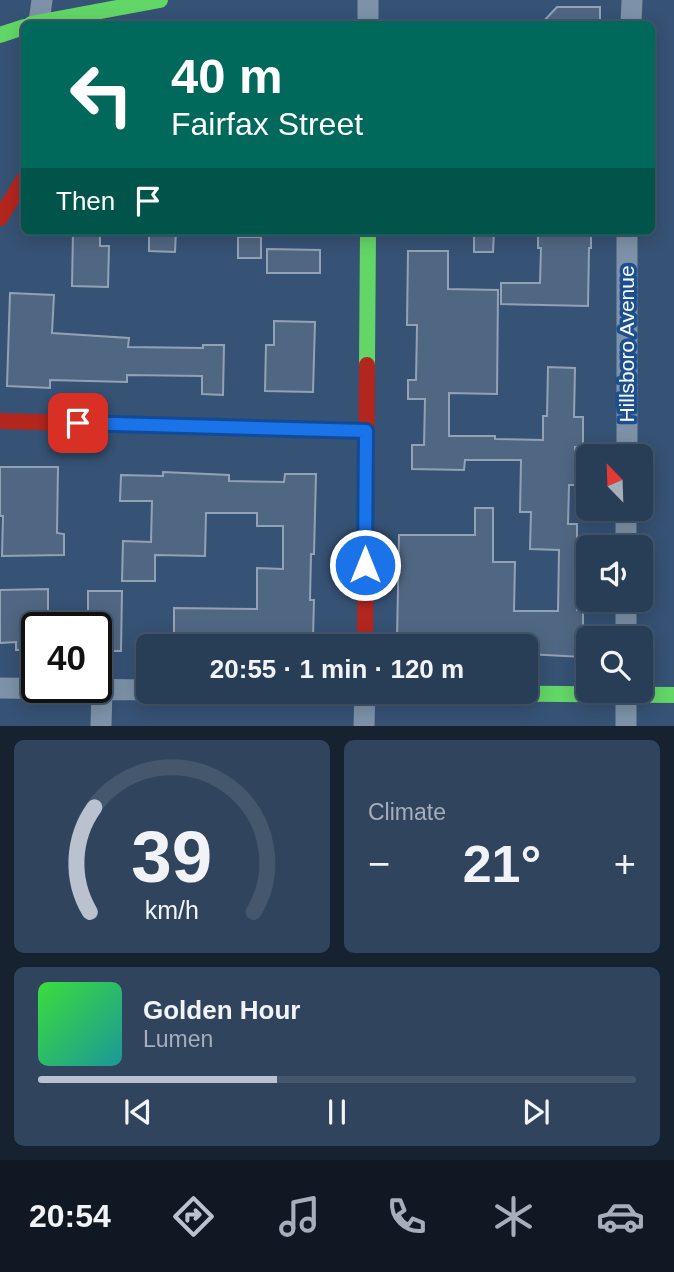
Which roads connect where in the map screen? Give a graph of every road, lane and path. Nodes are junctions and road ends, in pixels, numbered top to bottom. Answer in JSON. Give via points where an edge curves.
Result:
{"nodes":[{"id":1,"x":42,"y":0,"type":"edge"},
{"id":2,"x":160,"y":0,"type":"edge"},
{"id":3,"x":368,"y":0,"type":"edge"},
{"id":4,"x":632,"y":0,"type":"edge"},
{"id":5,"x":134,"y":4,"type":"junction"},
{"id":6,"x":32,"y":21,"type":"edge"},
{"id":7,"x":46,"y":21,"type":"edge"},
{"id":8,"x":123,"y":21,"type":"edge"},
{"id":9,"x":368,"y":21,"type":"edge"},
{"id":10,"x":631,"y":21,"type":"edge"},
{"id":11,"x":21,"y":28,"type":"edge"},
{"id":12,"x":0,"y":35,"type":"edge"},
{"id":13,"x":21,"y":184,"type":"edge"},
{"id":14,"x":0,"y":218,"type":"edge"},
{"id":15,"x":368,"y":235,"type":"edge"},
{"id":16,"x":627,"y":235,"type":"edge"},
{"id":17,"x":0,"y":421,"type":"edge"},
{"id":18,"x":366,"y":431,"type":"junction"},
{"id":19,"x":627,"y":444,"type":"edge"},
{"id":20,"x":365,"y":634,"type":"edge"},
{"id":21,"x":0,"y":688,"type":"edge"},
{"id":22,"x":21,"y":688,"type":"edge"},
{"id":23,"x":112,"y":690,"type":"edge"},
{"id":24,"x":136,"y":690,"type":"edge"},
{"id":25,"x":538,"y":693,"type":"edge"},
{"id":26,"x":576,"y":693,"type":"edge"},
{"id":27,"x":653,"y":694,"type":"edge"},
{"id":28,"x":674,"y":695,"type":"edge"},
{"id":29,"x":102,"y":703,"type":"edge"},
{"id":30,"x":626,"y":703,"type":"edge"},
{"id":31,"x":365,"y":704,"type":"edge"},
{"id":32,"x":102,"y":726,"type":"edge"},
{"id":33,"x":364,"y":726,"type":"edge"},
{"id":34,"x":626,"y":726,"type":"edge"}],
"edges":[{"from":1,"to":6,"type":"street"},
{"from":2,"to":5,"type":"street"},
{"from":3,"to":9,"type":"street"},
{"from":4,"to":10,"type":"street"},
{"from":5,"to":7,"type":"street"},
{"from":5,"to":8,"type":"street"},
{"from":11,"to":12,"type":"street"},
{"from":13,"to":14,"type":"street"},
{"from":15,"to":18,"type":"street"},
{"from":16,"to":19,"type":"street","name":"Hillsboro Avenue"},
{"from":17,"to":18,"type":"street"},
{"from":18,"to":20,"type":"street"},
{"from":21,"to":22,"type":"street"},
{"from":23,"to":24,"type":"street"},
{"from":25,"to":26,"type":"street"},
{"from":27,"to":28,"type":"street"},
{"from":29,"to":32,"type":"street"},
{"from":30,"to":34,"type":"street"},
{"from":31,"to":33,"type":"street"}]}
